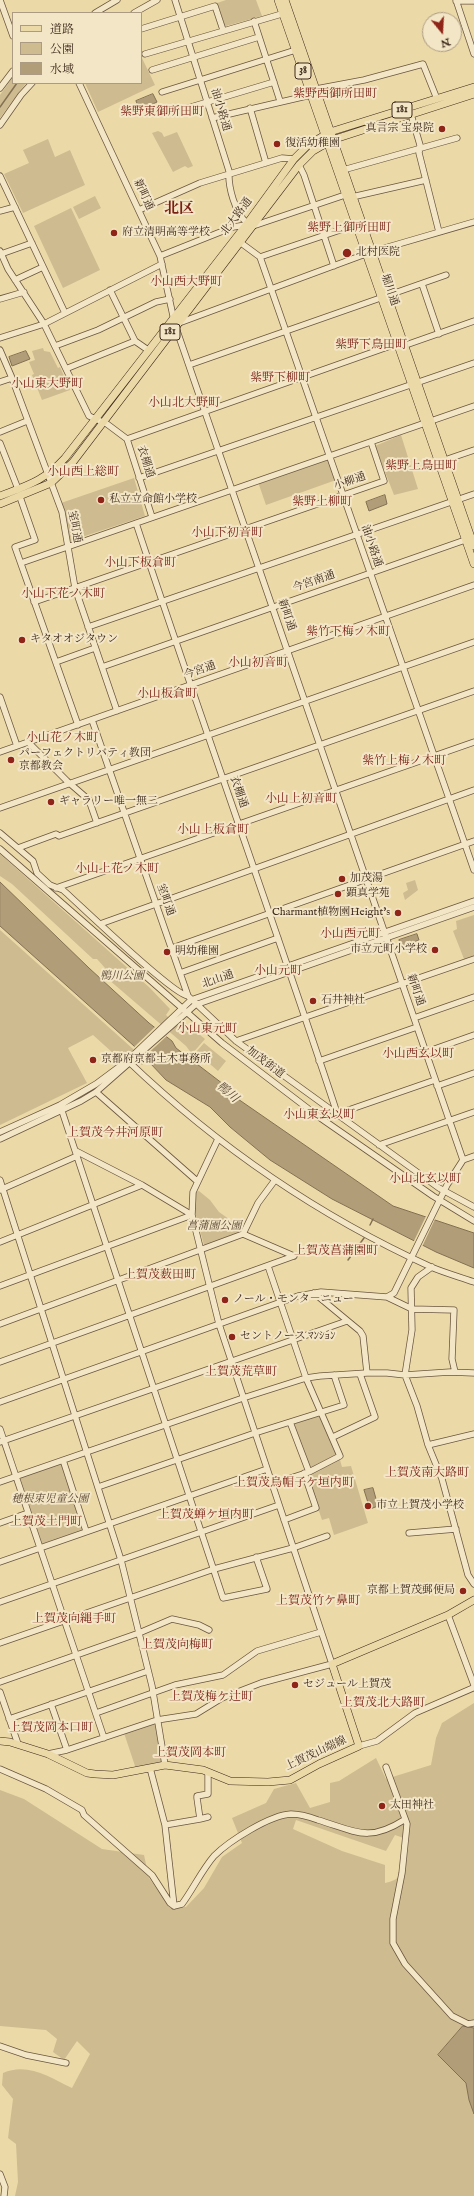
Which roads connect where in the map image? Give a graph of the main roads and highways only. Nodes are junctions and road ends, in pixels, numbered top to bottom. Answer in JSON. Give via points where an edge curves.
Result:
{"nodes":[{"id":1,"x":278,"y":0,"type":"edge"},
{"id":2,"x":285,"y":0,"type":"edge"},
{"id":3,"x":286,"y":13,"type":"junction"},
{"id":4,"x":474,"y":87,"type":"edge"},
{"id":5,"x":474,"y":94,"type":"edge"},
{"id":6,"x":411,"y":111,"type":"junction"},
{"id":7,"x":329,"y":137,"type":"junction"},
{"id":8,"x":349,"y":196,"type":"junction"},
{"id":9,"x":248,"y":225,"type":"junction"},
{"id":10,"x":238,"y":240,"type":"junction"},
{"id":11,"x":368,"y":254,"type":"junction"},
{"id":12,"x":100,"y":420,"type":"junction"},
{"id":13,"x":50,"y":479,"type":"junction"},
{"id":14,"x":0,"y":496,"type":"edge"},
{"id":15,"x":0,"y":504,"type":"edge"},
{"id":16,"x":470,"y":539,"type":"edge"},
{"id":17,"x":474,"y":546,"type":"edge"},
{"id":18,"x":474,"y":564,"type":"edge"},
{"id":19,"x":474,"y":1600,"type":"edge"},
{"id":20,"x":0,"y":1740,"type":"edge"}],
"edges":[{"from":1,"to":3,"type":"main road","name":"堀川通","number":"38"},
{"from":2,"to":3,"type":"main road","name":"堀川通","number":"38"},
{"from":3,"to":7,"type":"main road","name":"堀川通","number":"38"},
{"from":4,"to":6,"type":"main road","name":"北大路通","number":"181"},
{"from":5,"to":6,"type":"main road","name":"北大路通","number":"181"},
{"from":6,"to":7,"type":"main road","name":"北大路通","number":"181"},
{"from":7,"to":8,"type":"main road","name":"堀川通","number":"38"},
{"from":7,"to":8,"type":"main road","name":"堀川通","number":"38","via":[[343,170]]},
{"from":7,"to":9,"type":"main road","name":"北大路通","number":"181","via":[[299,165]]},
{"from":7,"to":9,"type":"main road","name":"北大路通","number":"181","via":[[308,145],[294,159]]},
{"from":8,"to":11,"type":"main road","name":"堀川通","number":"38"},
{"from":8,"to":11,"type":"main road","name":"堀川通","number":"38","via":[[355,225]]},
{"from":9,"to":10,"type":"main road","name":"北大路通","number":"181"},
{"from":10,"to":12,"type":"main road","name":"北大路通","number":"181","via":[[175,326]]},
{"from":10,"to":12,"type":"main road","name":"北大路通","number":"181","via":[[173,317]]},
{"from":11,"to":16,"type":"main road","name":"堀川通","number":"38"},
{"from":12,"to":13,"type":"main road","name":"北大路通","number":"181","via":[[65,458]]},
{"from":13,"to":14,"type":"main road","name":"北大路通","number":"181"},
{"from":13,"to":15,"type":"main road","name":"北大路通","number":"181","via":[[20,497]]},
{"from":16,"to":17,"type":"main road","name":"堀川通","number":"38"},
{"from":16,"to":18,"type":"main road","name":"堀川通","number":"38"},
{"from":19,"to":20,"type":"main road","name":"上賀茂山端線","via":[[448,1615],[332,1664],[359,1746],[290,1780],[230,1781],[208,1773],[165,1764],[113,1775],[87,1773],[48,1754]]}]}
